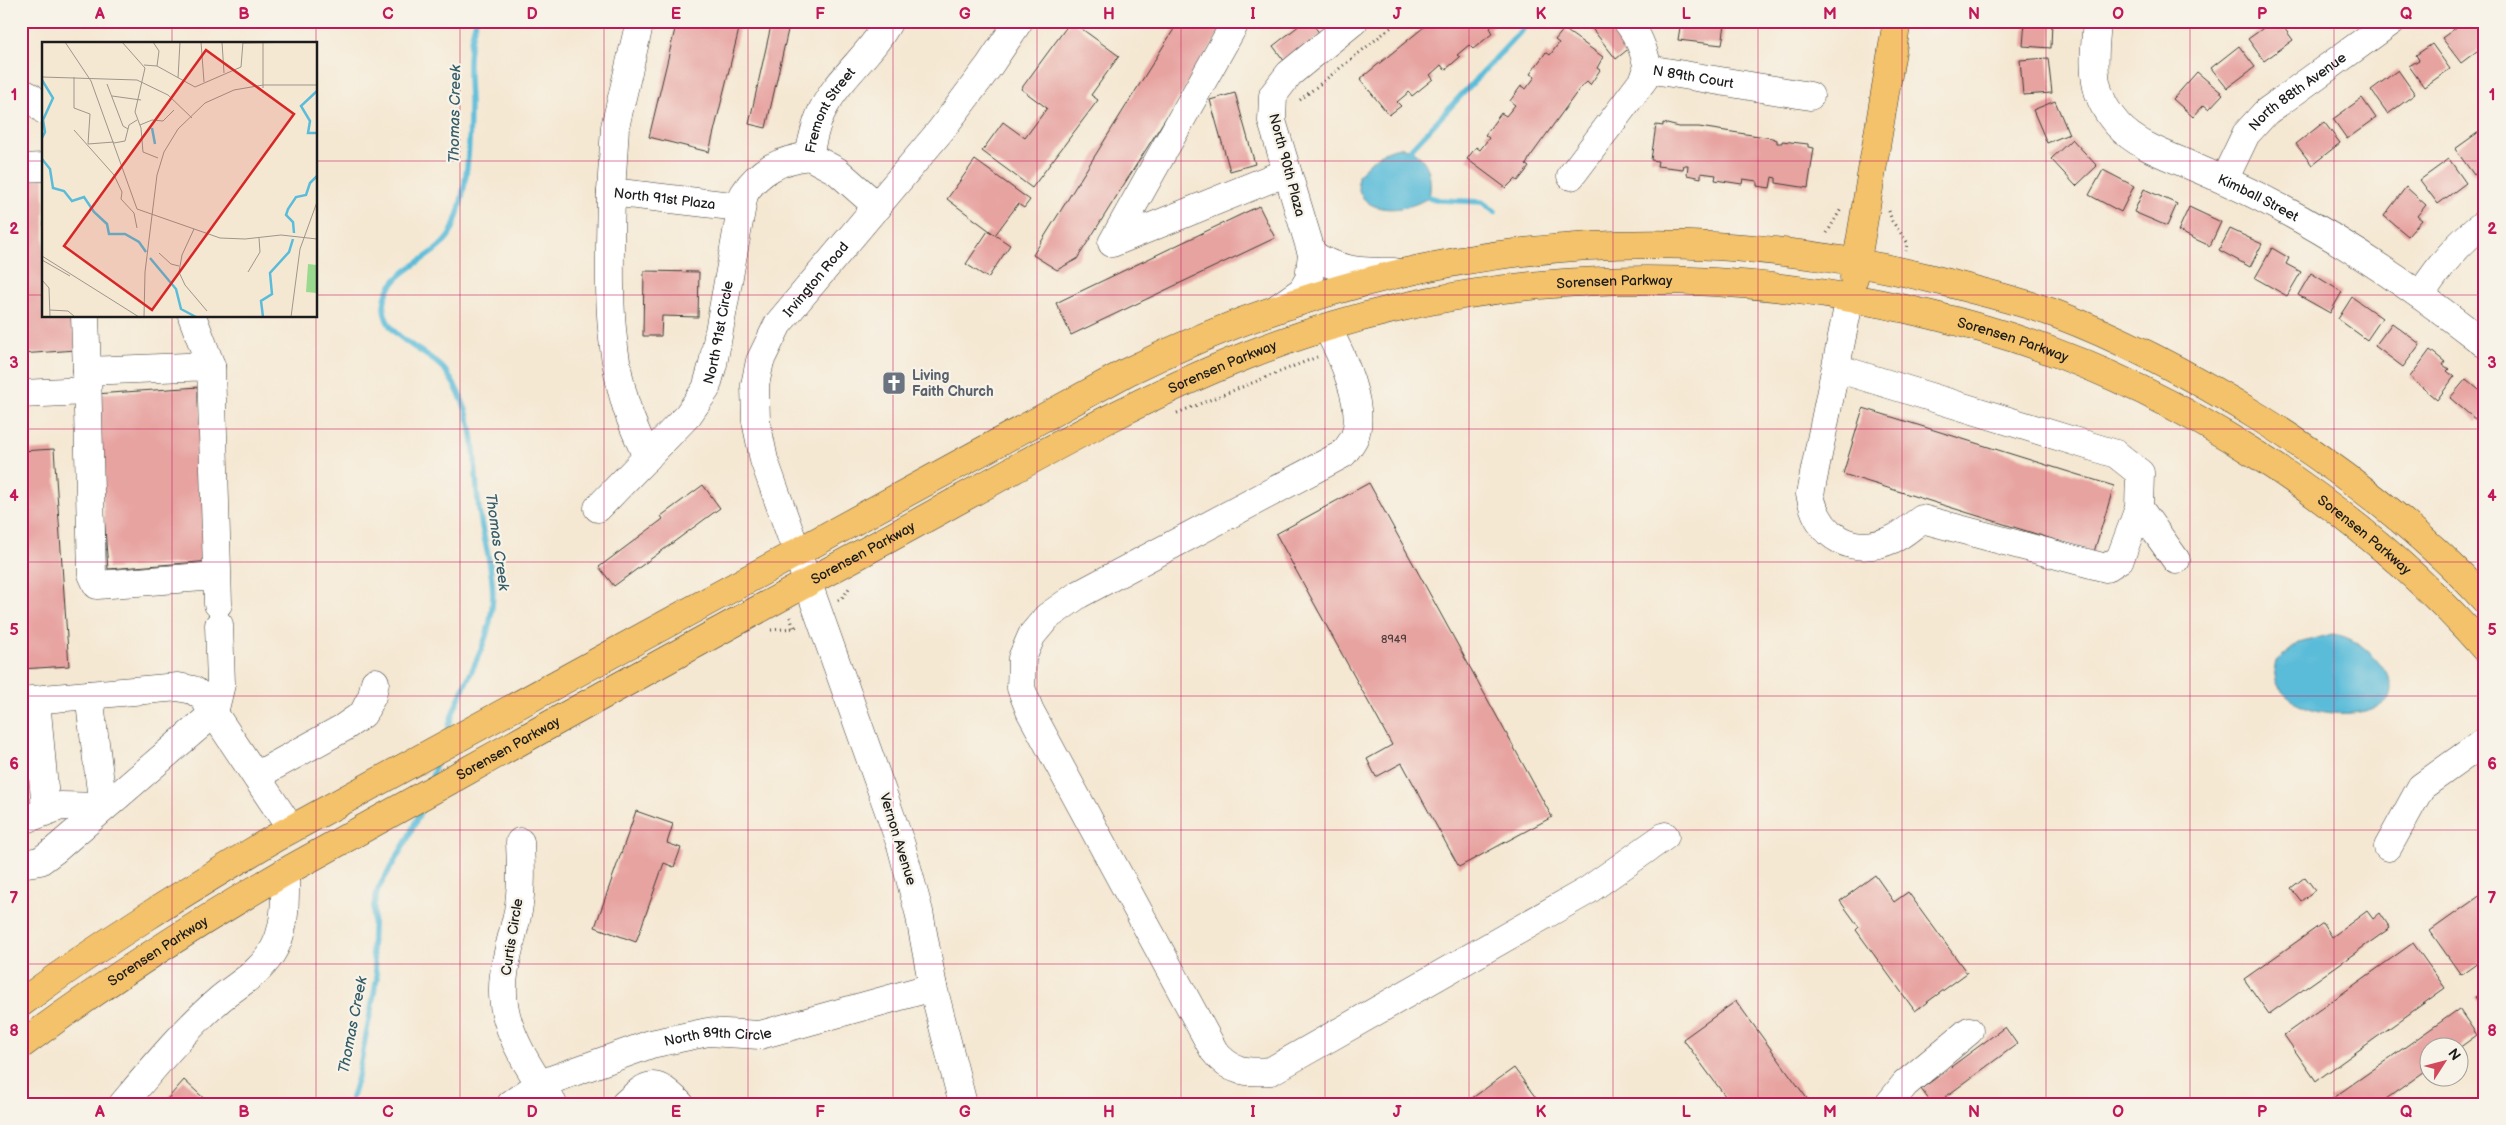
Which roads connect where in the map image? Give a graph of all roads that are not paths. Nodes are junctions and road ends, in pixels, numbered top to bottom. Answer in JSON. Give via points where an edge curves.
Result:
{"nodes":[{"id":1,"x":640,"y":21,"type":"edge"},
{"id":2,"x":889,"y":21,"type":"edge"},
{"id":3,"x":1018,"y":21,"type":"edge"},
{"id":4,"x":1354,"y":21,"type":"edge"},
{"id":5,"x":1627,"y":21,"type":"edge"},
{"id":6,"x":1897,"y":21,"type":"edge"},
{"id":7,"x":2097,"y":21,"type":"edge"},
{"id":8,"x":2392,"y":21,"type":"edge"},
{"id":9,"x":1234,"y":25,"type":"dead end"},
{"id":10,"x":1648,"y":70,"type":"junction"},
{"id":11,"x":21,"y":92,"type":"edge"},
{"id":12,"x":1810,"y":96,"type":"dead end"},
{"id":13,"x":42,"y":108,"type":"edge"},
{"id":14,"x":809,"y":156,"type":"junction"},
{"id":15,"x":42,"y":167,"type":"edge"},
{"id":16,"x":21,"y":168,"type":"edge"},
{"id":17,"x":1287,"y":172,"type":"junction"},
{"id":18,"x":1571,"y":176,"type":"dead end"},
{"id":19,"x":2224,"y":180,"type":"junction"},
{"id":20,"x":612,"y":192,"type":"junction"},
{"id":21,"x":878,"y":206,"type":"junction"},
{"id":22,"x":740,"y":207,"type":"junction"},
{"id":23,"x":2485,"y":223,"type":"edge"},
{"id":24,"x":1312,"y":254,"type":"junction"},
{"id":25,"x":1856,"y":262,"type":"junction"},
{"id":26,"x":1397,"y":272,"type":"junction"},
{"id":27,"x":2421,"y":294,"type":"junction"},
{"id":28,"x":1850,"y":297,"type":"junction"},
{"id":29,"x":1279,"y":307,"type":"junction"},
{"id":30,"x":85,"y":318,"type":"edge"},
{"id":31,"x":193,"y":318,"type":"edge"},
{"id":32,"x":1327,"y":328,"type":"junction"},
{"id":33,"x":2485,"y":344,"type":"edge"},
{"id":34,"x":211,"y":366,"type":"junction"},
{"id":35,"x":1836,"y":368,"type":"junction"},
{"id":36,"x":87,"y":381,"type":"junction"},
{"id":37,"x":21,"y":394,"type":"edge"},
{"id":38,"x":646,"y":458,"type":"junction"},
{"id":39,"x":598,"y":508,"type":"dead end"},
{"id":40,"x":2139,"y":508,"type":"junction"},
{"id":41,"x":798,"y":551,"type":"junction"},
{"id":42,"x":2176,"y":560,"type":"dead end"},
{"id":43,"x":216,"y":576,"type":"junction"},
{"id":44,"x":809,"y":582,"type":"junction"},
{"id":45,"x":2485,"y":600,"type":"edge"},
{"id":46,"x":2485,"y":649,"type":"edge"},
{"id":47,"x":375,"y":682,"type":"dead end"},
{"id":48,"x":89,"y":695,"type":"junction"},
{"id":49,"x":28,"y":700,"type":"edge"},
{"id":50,"x":214,"y":713,"type":"junction"},
{"id":51,"x":2485,"y":741,"type":"edge"},
{"id":52,"x":256,"y":776,"type":"junction"},
{"id":53,"x":103,"y":807,"type":"junction"},
{"id":54,"x":46,"y":810,"type":"junction"},
{"id":55,"x":21,"y":821,"type":"edge"},
{"id":56,"x":291,"y":829,"type":"junction"},
{"id":57,"x":79,"y":830,"type":"junction"},
{"id":58,"x":1665,"y":836,"type":"dead end"},
{"id":59,"x":520,"y":842,"type":"dead end"},
{"id":60,"x":2388,"y":847,"type":"dead end"},
{"id":61,"x":21,"y":850,"type":"edge"},
{"id":62,"x":21,"y":864,"type":"edge"},
{"id":63,"x":285,"y":872,"type":"junction"},
{"id":64,"x":933,"y":988,"type":"junction"},
{"id":65,"x":21,"y":1003,"type":"edge"},
{"id":66,"x":1969,"y":1031,"type":"dead end"},
{"id":67,"x":21,"y":1045,"type":"edge"},
{"id":68,"x":547,"y":1094,"type":"edge"},
{"id":69,"x":123,"y":1104,"type":"edge"},
{"id":70,"x":511,"y":1104,"type":"edge"},
{"id":71,"x":625,"y":1104,"type":"edge"},
{"id":72,"x":680,"y":1104,"type":"edge"},
{"id":73,"x":963,"y":1104,"type":"edge"},
{"id":74,"x":1889,"y":1104,"type":"edge"}],
"edges":[{"from":1,"to":20,"type":"street","name":"North 91st Plaza","via":[[615,127]]},
{"from":2,"to":14,"type":"street","name":"Fremont Street","via":[[822,111]]},
{"from":3,"to":21,"type":"street","name":"Irvington Road","via":[[969,93]]},
{"from":4,"to":17,"type":"street","name":"North 90th Plaza","via":[[1289,74],[1273,95],[1272,121]]},
{"from":5,"to":10,"type":"street","via":[[1639,37]]},
{"from":6,"to":25,"type":"main road"},
{"from":7,"to":19,"type":"street","name":"Kimball Street","via":[[2096,89],[2114,120],[2134,139]]},
{"from":8,"to":19,"type":"street","name":"North 88th Avenue","via":[[2266,112],[2246,134]]},
{"from":9,"to":17,"type":"street","via":[[1112,243]]},
{"from":10,"to":12,"type":"street","name":"N 89th Court"},
{"from":10,"to":18,"type":"street","name":"N 89th Court","via":[[1644,80]]},
{"from":11,"to":13,"type":"street"},
{"from":14,"to":21,"type":"street","name":"Fremont Street","via":[[837,171]]},
{"from":14,"to":22,"type":"street","name":"North 91st Circle","via":[[790,159],[768,169],[750,184]]},
{"from":15,"to":16,"type":"street"},
{"from":17,"to":24,"type":"street","name":"North 90th Plaza"},
{"from":19,"to":27,"type":"street","name":"Kimball Street","via":[[2297,216]]},
{"from":20,"to":22,"type":"street","name":"North 91st Plaza"},
{"from":20,"to":38,"type":"street","via":[[610,304],[616,362],[626,405]]},
{"from":21,"to":41,"type":"street","name":"Irvington Road","via":[[783,317],[760,361],[755,398],[760,440],[771,481]]},
{"from":22,"to":38,"type":"street","name":"North 91st Circle","via":[[706,389],[688,415]]},
{"from":23,"to":27,"type":"street","via":[[2452,252]]},
{"from":24,"to":26,"type":"street","via":[[1347,270]]},
{"from":24,"to":29,"type":"street","via":[[1309,279],[1302,291]]},
{"from":25,"to":26,"type":"main road","via":[[1730,246],[1621,244],[1494,255]]},
{"from":25,"to":28,"type":"main road"},
{"from":25,"to":45,"type":"main road","via":[[2053,313],[2166,363],[2258,417],[2343,473],[2438,552]]},
{"from":26,"to":29,"type":"main road"},
{"from":27,"to":33,"type":"street","name":"Kimball Street"},
{"from":28,"to":32,"type":"main road","name":"Sorensen Parkway","via":[[1716,282],[1599,280],[1454,296]]},
{"from":28,"to":35,"type":"street"},
{"from":28,"to":46,"type":"main road","name":"Sorensen Parkway","via":[[1945,318],[2049,350],[2103,372],[2202,422],[2296,483],[2371,539],[2433,594]]},
{"from":29,"to":41,"type":"main road","via":[[1205,334],[1126,372]]},
{"from":30,"to":36,"type":"street"},
{"from":31,"to":34,"type":"street"},
{"from":32,"to":44,"type":"main road","name":"Sorensen Parkway","via":[[1254,352],[1130,408]]},
{"from":32,"to":58,"type":"street","via":[[1339,348],[1354,389],[1357,422],[1354,437],[1344,454],[1078,595],[1047,617],[1032,635],[1022,658],[1021,688],[1030,711],[1214,1051],[1221,1061],[1247,1072],[1271,1071],[1587,891]]},
{"from":34,"to":36,"type":"street"},
{"from":34,"to":43,"type":"street"},
{"from":35,"to":40,"type":"street","via":[[2116,454],[2140,473]]},
{"from":35,"to":40,"type":"street","via":[[1810,494],[1813,511],[1827,531],[1847,545],[1870,546],[1894,539],[1922,519],[2106,568],[2120,559]]},
{"from":36,"to":37,"type":"street"},
{"from":36,"to":43,"type":"street","via":[[92,574],[97,585]]},
{"from":38,"to":39,"type":"street","name":"North 91st Circle"},
{"from":40,"to":42,"type":"street"},
{"from":41,"to":44,"type":"street","name":"Irvington Road"},
{"from":41,"to":56,"type":"main road"},
{"from":43,"to":50,"type":"street","via":[[221,684]]},
{"from":44,"to":63,"type":"main road","name":"Sorensen Parkway"},
{"from":44,"to":64,"type":"street","name":"Vernon Avenue","via":[[901,845],[919,912]]},
{"from":47,"to":52,"type":"street","via":[[362,714]]},
{"from":48,"to":49,"type":"street"},
{"from":48,"to":50,"type":"street","via":[[178,687],[193,690],[204,697]]},
{"from":48,"to":53,"type":"street"},
{"from":49,"to":54,"type":"street"},
{"from":50,"to":52,"type":"street"},
{"from":50,"to":53,"type":"street"},
{"from":51,"to":60,"type":"street","via":[[2421,787]]},
{"from":52,"to":56,"type":"street"},
{"from":53,"to":54,"type":"street","via":[[61,806]]},
{"from":53,"to":57,"type":"street"},
{"from":54,"to":55,"type":"street"},
{"from":56,"to":65,"type":"main road","via":[[114,936]]},
{"from":57,"to":61,"type":"street"},
{"from":57,"to":62,"type":"street","via":[[40,861]]},
{"from":59,"to":68,"type":"street","name":"Curtis Circle","via":[[522,871],[518,909],[505,964],[504,1004],[514,1038]]},
{"from":63,"to":67,"type":"main road","name":"Sorensen Parkway","via":[[118,975]]},
{"from":63,"to":69,"type":"street","via":[[284,916],[272,953],[256,974],[220,999],[161,1058]]},
{"from":64,"to":68,"type":"street","name":"North 89th Circle","via":[[760,1035],[708,1032],[651,1044]]},
{"from":64,"to":73,"type":"street","name":"Vernon Avenue"},
{"from":66,"to":74,"type":"street","via":[[1905,1084]]},
{"from":68,"to":70,"type":"street","name":"North 89th Circle"},
{"from":71,"to":72,"type":"street","via":[[651,1085],[663,1088]]}]}
